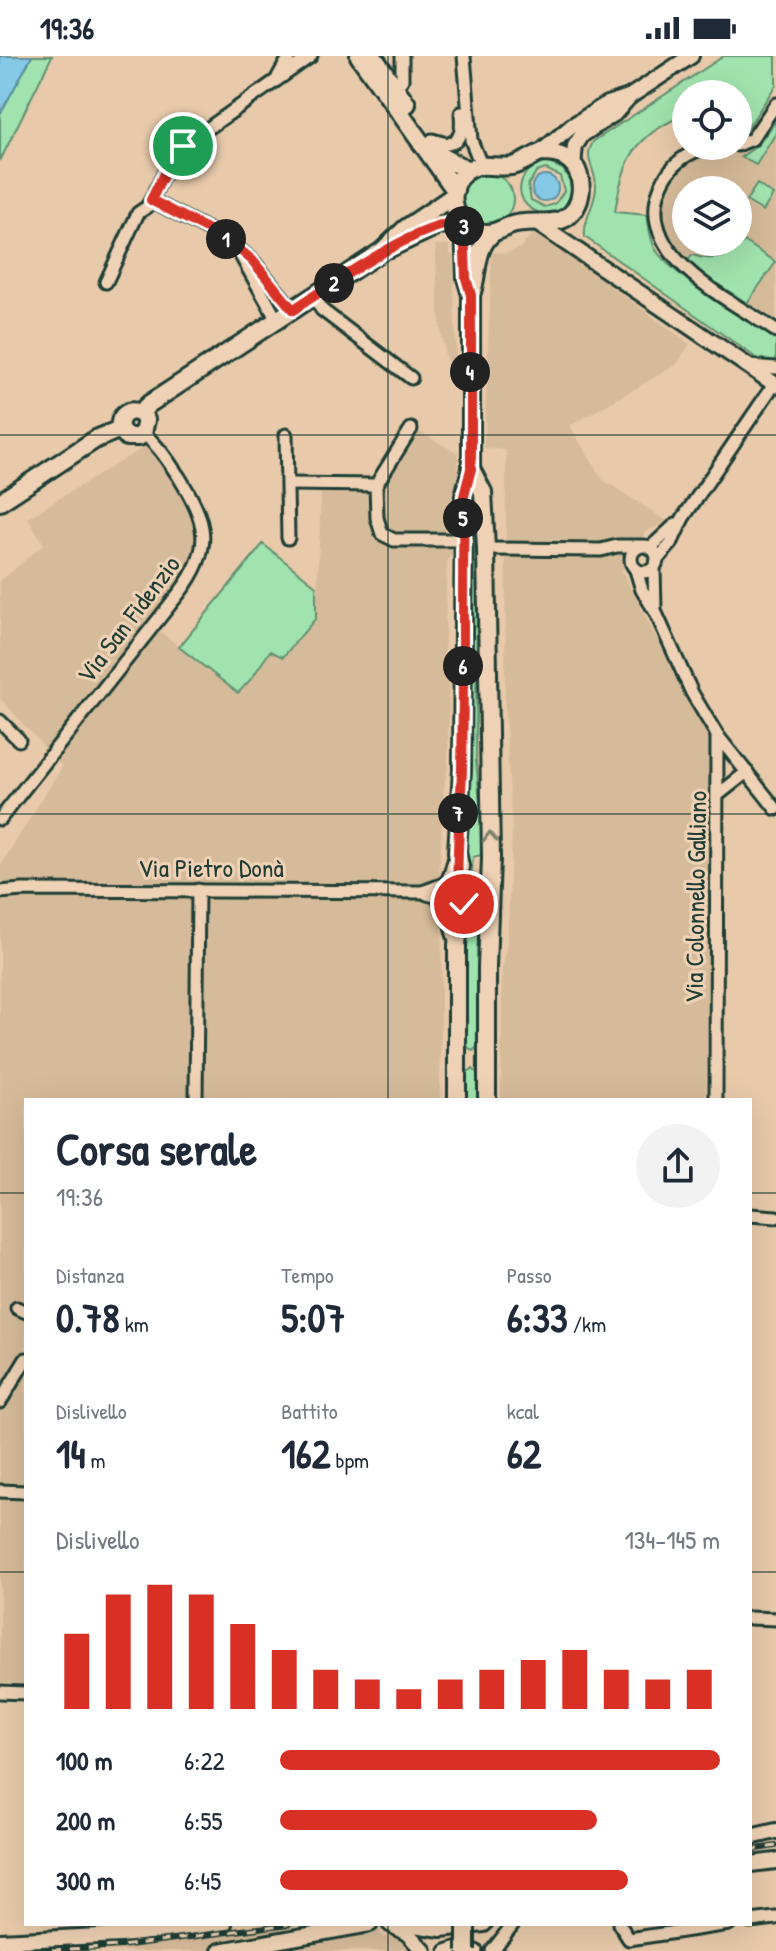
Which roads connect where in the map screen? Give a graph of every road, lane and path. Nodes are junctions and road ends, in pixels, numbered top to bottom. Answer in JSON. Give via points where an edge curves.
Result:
{"nodes":[{"id":1,"x":290,"y":56,"type":"edge"},
{"id":2,"x":311,"y":56,"type":"edge"},
{"id":3,"x":359,"y":56,"type":"edge"},
{"id":4,"x":373,"y":56,"type":"edge"},
{"id":5,"x":402,"y":56,"type":"edge"},
{"id":6,"x":464,"y":56,"type":"edge"},
{"id":7,"x":691,"y":56,"type":"edge"},
{"id":8,"x":465,"y":73,"type":"junction"},
{"id":9,"x":275,"y":81,"type":"junction"},
{"id":10,"x":395,"y":87,"type":"junction"},
{"id":11,"x":629,"y":97,"type":"junction"},
{"id":12,"x":776,"y":104,"type":"edge"},
{"id":13,"x":431,"y":139,"type":"junction"},
{"id":14,"x":752,"y":139,"type":"edge"},
{"id":15,"x":540,"y":153,"type":"junction"},
{"id":16,"x":681,"y":160,"type":"edge"},
{"id":17,"x":499,"y":165,"type":"junction"},
{"id":18,"x":573,"y":165,"type":"junction"},
{"id":19,"x":471,"y":169,"type":"junction"},
{"id":20,"x":454,"y":193,"type":"junction"},
{"id":21,"x":151,"y":200,"type":"junction"},
{"id":22,"x":569,"y":216,"type":"junction"},
{"id":23,"x":463,"y":223,"type":"junction"},
{"id":24,"x":538,"y":224,"type":"junction"},
{"id":25,"x":493,"y":233,"type":"junction"},
{"id":26,"x":236,"y":247,"type":"junction"},
{"id":27,"x":574,"y":247,"type":"junction"},
{"id":28,"x":382,"y":251,"type":"junction"},
{"id":29,"x":106,"y":282,"type":"dead end"},
{"id":30,"x":471,"y":295,"type":"junction"},
{"id":31,"x":313,"y":297,"type":"junction"},
{"id":32,"x":293,"y":310,"type":"junction"},
{"id":33,"x":277,"y":320,"type":"junction"},
{"id":34,"x":776,"y":331,"type":"edge"},
{"id":35,"x":747,"y":366,"type":"junction"},
{"id":36,"x":776,"y":368,"type":"edge"},
{"id":37,"x":411,"y":378,"type":"dead end"},
{"id":38,"x":775,"y":388,"type":"edge"},
{"id":39,"x":140,"y":413,"type":"junction"},
{"id":40,"x":120,"y":429,"type":"junction"},
{"id":41,"x":411,"y":429,"type":"dead end"},
{"id":42,"x":143,"y":433,"type":"junction"},
{"id":43,"x":286,"y":435,"type":"dead end"},
{"id":44,"x":471,"y":469,"type":"junction"},
{"id":45,"x":288,"y":484,"type":"junction"},
{"id":46,"x":376,"y":485,"type":"junction"},
{"id":47,"x":0,"y":502,"type":"edge"},
{"id":48,"x":683,"y":518,"type":"junction"},
{"id":49,"x":288,"y":538,"type":"dead end"},
{"id":50,"x":463,"y":540,"type":"junction"},
{"id":51,"x":645,"y":547,"type":"junction"},
{"id":52,"x":486,"y":549,"type":"junction"},
{"id":53,"x":601,"y":550,"type":"junction"},
{"id":54,"x":655,"y":564,"type":"junction"},
{"id":55,"x":634,"y":566,"type":"junction"},
{"id":56,"x":655,"y":611,"type":"junction"},
{"id":57,"x":0,"y":721,"type":"edge"},
{"id":58,"x":717,"y":735,"type":"junction"},
{"id":59,"x":19,"y":740,"type":"dead end"},
{"id":60,"x":747,"y":772,"type":"junction"},
{"id":61,"x":719,"y":794,"type":"junction"},
{"id":62,"x":776,"y":809,"type":"edge"},
{"id":63,"x":0,"y":819,"type":"edge"},
{"id":64,"x":457,"y":852,"type":"junction"},
{"id":65,"x":198,"y":890,"type":"junction"},
{"id":66,"x":0,"y":892,"type":"edge"},
{"id":67,"x":422,"y":892,"type":"junction"},
{"id":68,"x":460,"y":914,"type":"junction"},
{"id":69,"x":488,"y":914,"type":"junction"},
{"id":70,"x":457,"y":945,"type":"junction"},
{"id":71,"x":715,"y":1060,"type":"junction"},
{"id":72,"x":196,"y":1098,"type":"edge"},
{"id":73,"x":457,"y":1098,"type":"edge"},
{"id":74,"x":487,"y":1098,"type":"edge"},
{"id":75,"x":710,"y":1098,"type":"edge"},
{"id":76,"x":716,"y":1098,"type":"edge"},
{"id":77,"x":752,"y":1215,"type":"edge"},
{"id":78,"x":776,"y":1217,"type":"edge"},
{"id":79,"x":24,"y":1362,"type":"edge"},
{"id":80,"x":0,"y":1402,"type":"edge"},
{"id":81,"x":0,"y":1491,"type":"edge"},
{"id":82,"x":24,"y":1492,"type":"edge"},
{"id":83,"x":752,"y":1618,"type":"edge"},
{"id":84,"x":776,"y":1619,"type":"edge"},
{"id":85,"x":0,"y":1692,"type":"edge"},
{"id":86,"x":24,"y":1693,"type":"edge"},
{"id":87,"x":776,"y":1831,"type":"edge"},
{"id":88,"x":752,"y":1837,"type":"edge"},
{"id":89,"x":776,"y":1861,"type":"edge"},
{"id":90,"x":752,"y":1864,"type":"edge"},
{"id":91,"x":776,"y":1918,"type":"edge"},
{"id":92,"x":752,"y":1921,"type":"edge"},
{"id":93,"x":362,"y":1926,"type":"edge"},
{"id":94,"x":394,"y":1926,"type":"edge"},
{"id":95,"x":421,"y":1926,"type":"edge"},
{"id":96,"x":466,"y":1926,"type":"edge"},
{"id":97,"x":511,"y":1926,"type":"edge"},
{"id":98,"x":620,"y":1926,"type":"edge"},
{"id":99,"x":716,"y":1926,"type":"edge"},
{"id":100,"x":180,"y":1927,"type":"edge"},
{"id":101,"x":0,"y":1941,"type":"edge"},
{"id":102,"x":286,"y":1946,"type":"edge"},
{"id":103,"x":220,"y":1951,"type":"edge"},
{"id":104,"x":424,"y":1951,"type":"edge"},
{"id":105,"x":446,"y":1951,"type":"edge"},
{"id":106,"x":466,"y":1951,"type":"edge"},
{"id":107,"x":476,"y":1951,"type":"edge"},
{"id":108,"x":492,"y":1951,"type":"edge"}],
"edges":[{"from":1,"to":9,"type":"street"},
{"from":2,"to":9,"type":"street"},
{"from":3,"to":20,"type":"main road"},
{"from":4,"to":10,"type":"main road"},
{"from":5,"to":10,"type":"street","via":[[402,80]]},
{"from":6,"to":8,"type":"street"},
{"from":7,"to":11,"type":"street"},
{"from":8,"to":13,"type":"street","via":[[458,140],[447,144]]},
{"from":8,"to":17,"type":"street","via":[[477,138]]},
{"from":8,"to":19,"type":"street","via":[[471,140],[479,160]]},
{"from":9,"to":21,"type":"street","via":[[183,146]]},
{"from":10,"to":13,"type":"main road"},
{"from":11,"to":15,"type":"street","via":[[572,126]]},
{"from":11,"to":18,"type":"street","via":[[582,135]]},
{"from":12,"to":14,"type":"street"},
{"from":13,"to":19,"type":"main road","via":[[442,157]]},
{"from":15,"to":17,"type":"main road","via":[[510,167]]},
{"from":15,"to":18,"type":"main road","via":[[560,155]]},
{"from":16,"to":34,"type":"street","via":[[667,175],[656,203],[666,249],[680,265]]},
{"from":17,"to":19,"type":"main road"},
{"from":18,"to":22,"type":"main road","via":[[580,195]]},
{"from":19,"to":20,"type":"main road"},
{"from":20,"to":23,"type":"main road","via":[[455,211]]},
{"from":20,"to":28,"type":"main road"},
{"from":21,"to":26,"type":"street"},
{"from":21,"to":29,"type":"street","via":[[138,213]]},
{"from":22,"to":24,"type":"main road"},
{"from":22,"to":27,"type":"street"},
{"from":23,"to":25,"type":"main road"},
{"from":23,"to":28,"type":"main road","via":[[439,225]]},
{"from":23,"to":30,"type":"main road"},
{"from":24,"to":25,"type":"main road","via":[[517,223]]},
{"from":24,"to":27,"type":"street"},
{"from":25,"to":30,"type":"main road","via":[[480,249]]},
{"from":26,"to":32,"type":"street"},
{"from":26,"to":33,"type":"street"},
{"from":27,"to":35,"type":"street"},
{"from":28,"to":31,"type":"main road"},
{"from":30,"to":44,"type":"main road"},
{"from":31,"to":32,"type":"main road"},
{"from":31,"to":37,"type":"street","via":[[322,310]]},
{"from":32,"to":33,"type":"main road"},
{"from":33,"to":39,"type":"main road"},
{"from":35,"to":36,"type":"street"},
{"from":35,"to":38,"type":"street"},
{"from":38,"to":48,"type":"street"},
{"from":39,"to":40,"type":"main road","via":[[124,414]]},
{"from":39,"to":42,"type":"main road","via":[[146,420]]},
{"from":40,"to":42,"type":"main road","via":[[133,438]]},
{"from":40,"to":47,"type":"main road"},
{"from":41,"to":46,"type":"street"},
{"from":42,"to":63,"type":"street","name":"Via San Fidenzio","via":[[163,452],[197,509],[203,533],[199,562]]},
{"from":43,"to":45,"type":"street"},
{"from":44,"to":50,"type":"main road"},
{"from":44,"to":52,"type":"main road","via":[[483,492]]},
{"from":45,"to":46,"type":"street"},
{"from":45,"to":49,"type":"street"},
{"from":46,"to":50,"type":"street","via":[[382,534],[394,540]]},
{"from":48,"to":51,"type":"street"},
{"from":48,"to":54,"type":"street"},
{"from":50,"to":64,"type":"main road"},
{"from":51,"to":53,"type":"street"},
{"from":51,"to":54,"type":"street"},
{"from":51,"to":55,"type":"street","via":[[632,553]]},
{"from":52,"to":53,"type":"street"},
{"from":69,"to":52,"type":"main road","one_way":true},
{"from":53,"to":55,"type":"street"},
{"from":54,"to":55,"type":"street","via":[[646,572]]},
{"from":54,"to":56,"type":"street"},
{"from":55,"to":56,"type":"street"},
{"from":56,"to":58,"type":"street"},
{"from":57,"to":59,"type":"street"},
{"from":58,"to":60,"type":"street"},
{"from":58,"to":61,"type":"street","name":"Via Colonnello Galliano"},
{"from":60,"to":61,"type":"street"},
{"from":60,"to":62,"type":"street"},
{"from":61,"to":71,"type":"street","name":"Via Colonnello Galliano"},
{"from":64,"to":67,"type":"street","via":[[442,887]]},
{"from":64,"to":68,"type":"main road"},
{"from":65,"to":66,"type":"street","name":"Via Pietro Donà"},
{"from":65,"to":67,"type":"street","name":"Via Pietro Donà"},
{"from":65,"to":72,"type":"street"},
{"from":67,"to":70,"type":"street","via":[[442,898],[450,907]]},
{"from":68,"to":69,"type":"main road","via":[[464,904],[476,899]]},
{"from":68,"to":70,"type":"main road"},
{"from":69,"to":74,"type":"main road"},
{"from":70,"to":73,"type":"main road"},
{"from":71,"to":75,"type":"street","name":"Via Colonnello Galliano"},
{"from":71,"to":76,"type":"street","name":"Via Colonnello Galliano"},
{"from":77,"to":78,"type":"street"},
{"from":79,"to":80,"type":"street"},
{"from":81,"to":82,"type":"street"},
{"from":83,"to":84,"type":"street"},
{"from":85,"to":86,"type":"street"},
{"from":87,"to":88,"type":"street"},
{"from":89,"to":90,"type":"street"},
{"from":91,"to":92,"type":"street"},
{"from":93,"to":102,"type":"street"},
{"from":94,"to":104,"type":"street"},
{"from":95,"to":96,"type":"street"},
{"from":96,"to":106,"type":"main road","bridge":true},
{"from":97,"to":108,"type":"street"},
{"from":98,"to":99,"type":"street","via":[[629,1939]]},
{"from":100,"to":101,"type":"street"},
{"from":102,"to":103,"type":"street"},
{"from":105,"to":107,"type":"street"}]}
